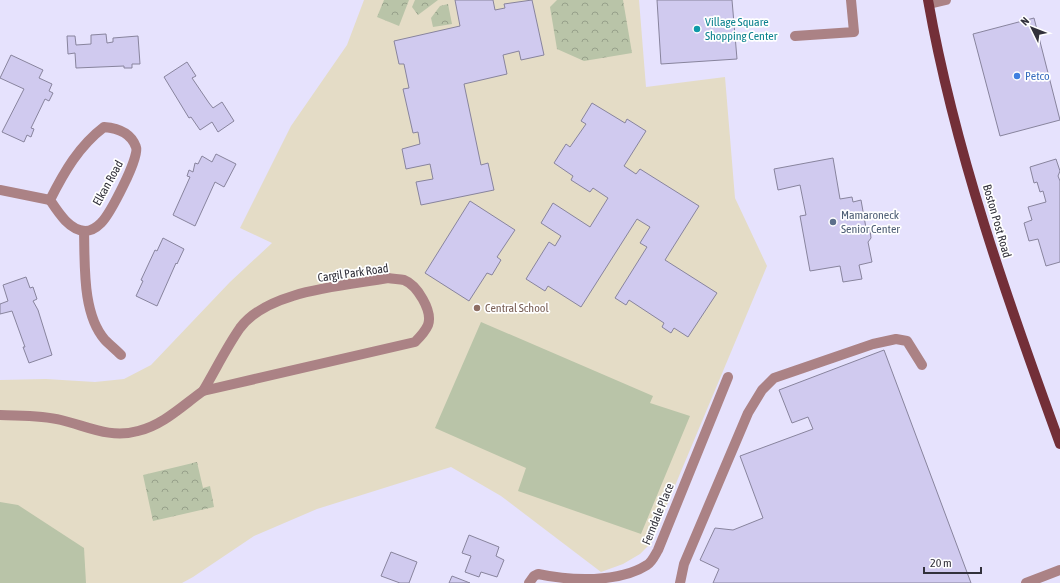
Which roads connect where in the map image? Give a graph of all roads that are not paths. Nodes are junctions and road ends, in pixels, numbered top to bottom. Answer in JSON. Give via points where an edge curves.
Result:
{"nodes":[{"id":1,"x":851,"y":0,"type":"edge"},
{"id":2,"x":946,"y":0,"type":"edge"},
{"id":3,"x":929,"y":2,"type":"edge"},
{"id":4,"x":795,"y":36,"type":"dead end"},
{"id":5,"x":0,"y":190,"type":"edge"},
{"id":6,"x":50,"y":200,"type":"junction"},
{"id":7,"x":84,"y":231,"type":"junction"},
{"id":8,"x":121,"y":355,"type":"dead end"},
{"id":9,"x":922,"y":365,"type":"dead end"},
{"id":10,"x":728,"y":377,"type":"dead end"},
{"id":11,"x":203,"y":392,"type":"junction"},
{"id":12,"x":0,"y":415,"type":"edge"},
{"id":13,"x":1060,"y":444,"type":"edge"},
{"id":14,"x":1060,"y":570,"type":"edge"},
{"id":15,"x":529,"y":583,"type":"edge"},
{"id":16,"x":680,"y":583,"type":"edge"},
{"id":17,"x":1026,"y":583,"type":"edge"}],
"edges":[{"from":1,"to":4,"type":"street","via":[[854,32]]},
{"from":2,"to":3,"type":"street"},
{"from":3,"to":13,"type":"main road","name":"Boston Post Road","via":[[944,75],[981,217],[1019,334]]},
{"from":5,"to":6,"type":"street"},
{"from":6,"to":7,"type":"street","via":[[73,227]]},
{"from":6,"to":7,"type":"street","name":"Elkan Road","via":[[66,170],[89,138],[104,127],[116,128],[131,137],[136,148],[135,162],[102,222],[91,231]]},
{"from":7,"to":8,"type":"street","via":[[86,287],[91,312],[104,339]]},
{"from":9,"to":16,"type":"street","via":[[907,341],[896,339],[873,344],[774,378],[762,390],[748,413],[684,564]]},
{"from":10,"to":15,"type":"street","name":"Ferndale Place","via":[[658,550],[648,565],[616,579],[586,581],[538,574]]},
{"from":11,"to":11,"type":"street","name":"Cargil Park Road","via":[[415,342],[429,323],[426,306],[419,291],[404,280],[388,278],[278,301],[259,310],[241,328]]},
{"from":11,"to":12,"type":"street","name":"Cargil Park Road","via":[[164,419],[140,431],[122,435],[87,429],[50,418]]},
{"from":14,"to":17,"type":"street"}]}
